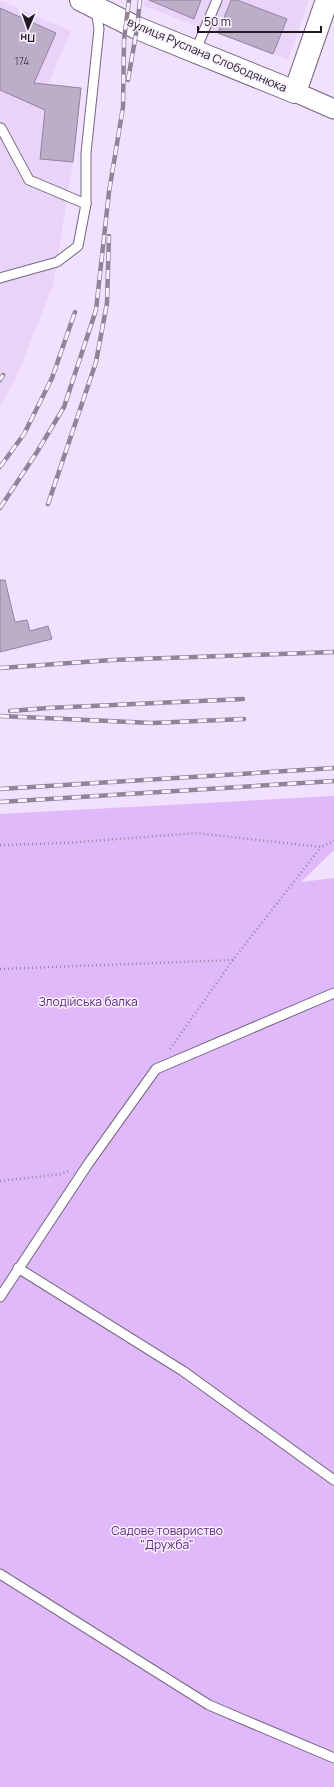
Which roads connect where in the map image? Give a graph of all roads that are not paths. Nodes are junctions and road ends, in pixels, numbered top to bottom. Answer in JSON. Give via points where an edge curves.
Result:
{"nodes":[{"id":1,"x":217,"y":0,"type":"edge"},
{"id":2,"x":327,"y":0,"type":"edge"},
{"id":3,"x":88,"y":3,"type":"edge"},
{"id":4,"x":195,"y":52,"type":"junction"},
{"id":5,"x":295,"y":92,"type":"junction"},
{"id":6,"x":334,"y":108,"type":"edge"},
{"id":7,"x":1,"y":128,"type":"edge"},
{"id":8,"x":86,"y":204,"type":"junction"},
{"id":9,"x":0,"y":278,"type":"edge"},
{"id":10,"x":334,"y":993,"type":"edge"},
{"id":11,"x":18,"y":1268,"type":"junction"},
{"id":12,"x":0,"y":1297,"type":"edge"},
{"id":13,"x":334,"y":1480,"type":"edge"},
{"id":14,"x":0,"y":1574,"type":"edge"},
{"id":15,"x":334,"y":1758,"type":"edge"}],
"edges":[{"from":1,"to":4,"type":"lane"},
{"from":2,"to":5,"type":"street"},
{"from":3,"to":4,"type":"street","name":"вулиця Руслана Слободянюка","via":[[137,28]]},
{"from":3,"to":8,"type":"lane","via":[[99,29],[86,153]]},
{"from":4,"to":5,"type":"street","name":"вулиця Руслана Слободянюка"},
{"from":5,"to":6,"type":"street","name":"вулиця Руслана Слободянюка"},
{"from":7,"to":8,"type":"lane","via":[[29,180]]},
{"from":8,"to":9,"type":"lane","via":[[78,246],[56,262]]},
{"from":10,"to":11,"type":"lane","via":[[156,1069]]},
{"from":11,"to":12,"type":"lane"},
{"from":11,"to":13,"type":"lane","via":[[183,1372]]},
{"from":14,"to":15,"type":"lane","via":[[210,1705]]}]}
